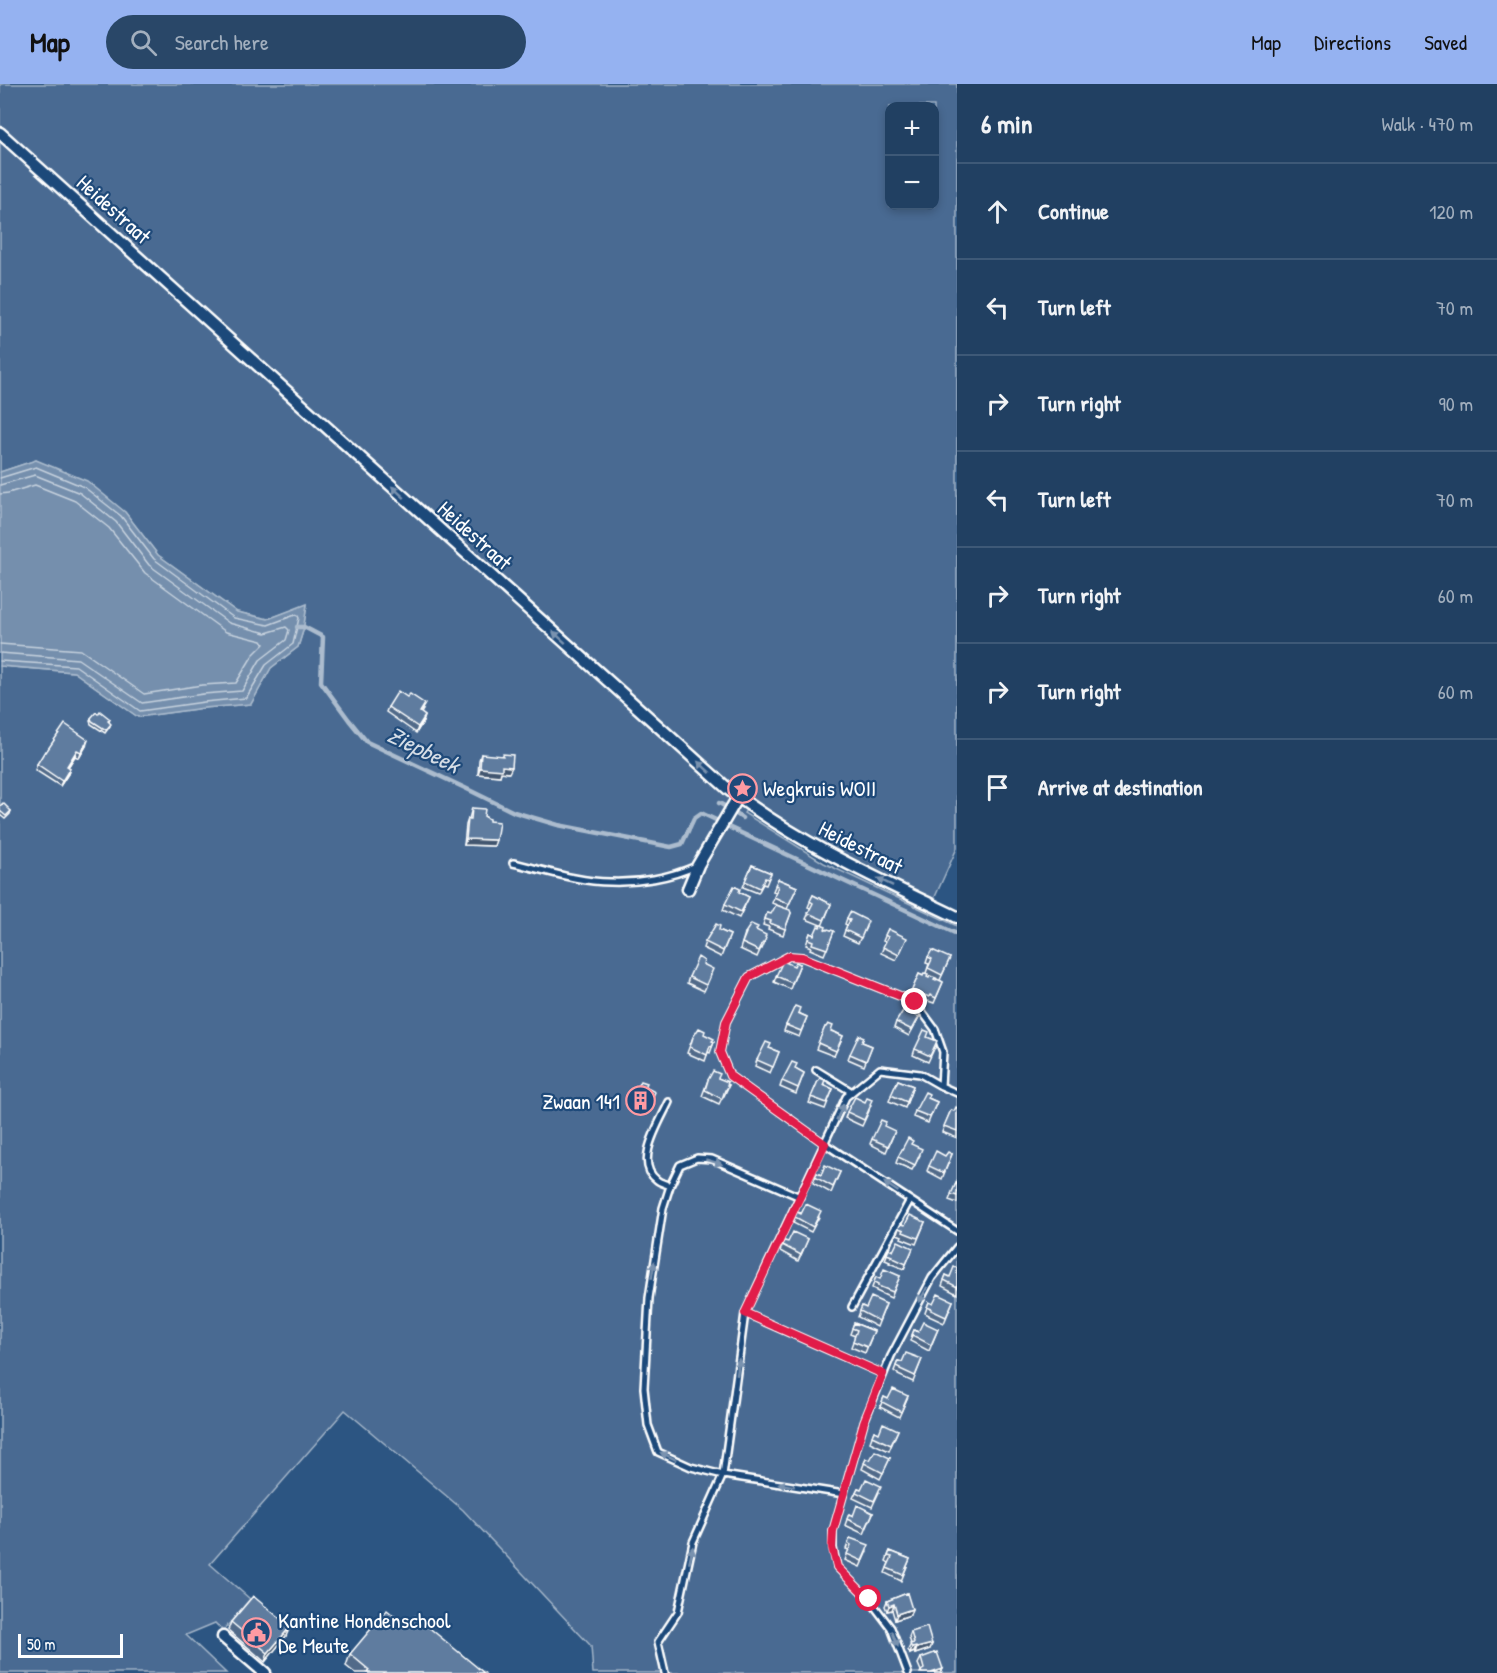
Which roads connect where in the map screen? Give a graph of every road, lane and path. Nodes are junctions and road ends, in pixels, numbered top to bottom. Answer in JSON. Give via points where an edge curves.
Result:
{"nodes":[{"id":1,"x":0,"y":133,"type":"edge"},
{"id":2,"x":738,"y":797,"type":"junction"},
{"id":3,"x":513,"y":862,"type":"dead end"},
{"id":4,"x":698,"y":865,"type":"junction"},
{"id":5,"x":688,"y":889,"type":"dead end"},
{"id":6,"x":957,"y":917,"type":"edge"},
{"id":7,"x":816,"y":1070,"type":"dead end"},
{"id":8,"x":941,"y":1086,"type":"junction"},
{"id":9,"x":852,"y":1092,"type":"junction"},
{"id":10,"x":957,"y":1093,"type":"edge"},
{"id":11,"x":669,"y":1102,"type":"dead end"},
{"id":12,"x":825,"y":1144,"type":"junction"},
{"id":13,"x":670,"y":1186,"type":"junction"},
{"id":14,"x":800,"y":1197,"type":"junction"},
{"id":15,"x":910,"y":1200,"type":"junction"},
{"id":16,"x":957,"y":1231,"type":"edge"},
{"id":17,"x":957,"y":1247,"type":"edge"},
{"id":18,"x":852,"y":1307,"type":"dead end"},
{"id":19,"x":745,"y":1313,"type":"junction"},
{"id":20,"x":883,"y":1374,"type":"junction"},
{"id":21,"x":723,"y":1475,"type":"junction"},
{"id":22,"x":844,"y":1494,"type":"junction"},
{"id":23,"x":223,"y":1636,"type":"dead end"},
{"id":24,"x":265,"y":1673,"type":"edge"},
{"id":25,"x":665,"y":1673,"type":"edge"},
{"id":26,"x":908,"y":1673,"type":"edge"}],
"edges":[{"from":2,"to":1,"type":"street","name":"Heidestraat","one_way":true},
{"from":2,"to":4,"type":"street"},
{"from":6,"to":2,"type":"street","name":"Heidestraat","one_way":true,"via":[[824,852]]},
{"from":3,"to":4,"type":"lane","via":[[609,882],[648,880]]},
{"from":4,"to":5,"type":"street"},
{"from":7,"to":9,"type":"lane"},
{"from":8,"to":9,"type":"lane","via":[[921,1074],[880,1069]]},
{"from":8,"to":10,"type":"lane"},
{"from":8,"to":12,"type":"lane","via":[[943,1052],[935,1029],[915,1002],[802,957],[789,956],[749,977],[726,1022],[720,1052],[730,1076]]},
{"from":12,"to":9,"type":"lane","one_way":true},
{"from":11,"to":13,"type":"lane","via":[[646,1152],[647,1167],[657,1180]]},
{"from":12,"to":14,"type":"lane"},
{"from":15,"to":12,"type":"lane","one_way":true},
{"from":13,"to":14,"type":"lane","one_way":true,"via":[[680,1165],[697,1158],[712,1159]]},
{"from":21,"to":13,"type":"lane","one_way":true,"via":[[691,1467],[658,1452],[648,1425],[644,1388],[649,1298]]},
{"from":14,"to":19,"type":"lane"},
{"from":15,"to":16,"type":"lane"},
{"from":15,"to":18,"type":"lane"},
{"from":17,"to":20,"type":"lane","one_way":true,"via":[[932,1278]]},
{"from":19,"to":20,"type":"lane"},
{"from":21,"to":19,"type":"lane","one_way":true},
{"from":20,"to":22,"type":"lane","via":[[864,1422]]},
{"from":22,"to":21,"type":"lane","one_way":true},
{"from":25,"to":21,"type":"lane","one_way":true,"via":[[658,1642],[678,1612],[693,1542]]},
{"from":22,"to":26,"type":"lane","one_way":true,"via":[[833,1531],[837,1567],[891,1628]]},
{"from":23,"to":24,"type":"street"}]}
